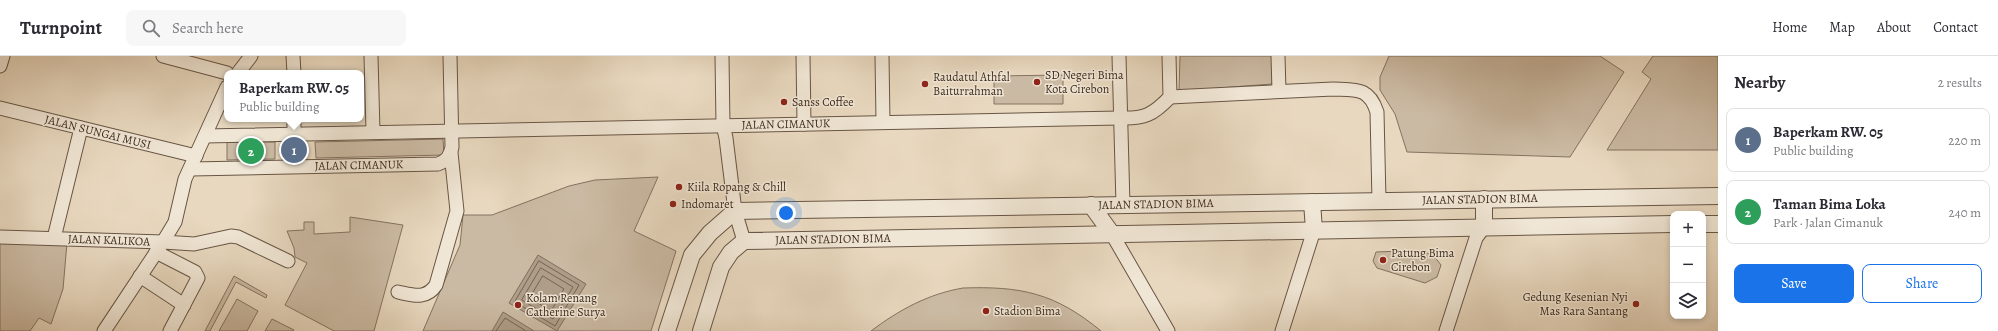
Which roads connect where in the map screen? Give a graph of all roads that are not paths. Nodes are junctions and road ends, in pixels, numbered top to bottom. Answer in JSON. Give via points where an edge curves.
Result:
{"nodes":[{"id":1,"x":2,"y":56,"type":"edge"},
{"id":2,"x":163,"y":56,"type":"edge"},
{"id":3,"x":293,"y":56,"type":"edge"},
{"id":4,"x":371,"y":56,"type":"edge"},
{"id":5,"x":450,"y":56,"type":"edge"},
{"id":6,"x":722,"y":56,"type":"edge"},
{"id":7,"x":803,"y":56,"type":"edge"},
{"id":8,"x":882,"y":56,"type":"edge"},
{"id":9,"x":1119,"y":56,"type":"edge"},
{"id":10,"x":1169,"y":56,"type":"edge"},
{"id":11,"x":1278,"y":56,"type":"edge"},
{"id":12,"x":251,"y":57,"type":"edge"},
{"id":13,"x":0,"y":66,"type":"edge"},
{"id":14,"x":240,"y":70,"type":"edge"},
{"id":15,"x":294,"y":70,"type":"edge"},
{"id":16,"x":224,"y":72,"type":"edge"},
{"id":17,"x":1279,"y":91,"type":"junction"},
{"id":18,"x":224,"y":94,"type":"edge"},
{"id":19,"x":1170,"y":97,"type":"junction"},
{"id":20,"x":0,"y":108,"type":"edge"},
{"id":21,"x":1120,"y":118,"type":"junction"},
{"id":22,"x":294,"y":122,"type":"edge"},
{"id":23,"x":883,"y":122,"type":"junction"},
{"id":24,"x":804,"y":124,"type":"junction"},
{"id":25,"x":723,"y":125,"type":"junction"},
{"id":26,"x":81,"y":128,"type":"junction"},
{"id":27,"x":452,"y":130,"type":"junction"},
{"id":28,"x":373,"y":132,"type":"junction"},
{"id":29,"x":294,"y":134,"type":"junction"},
{"id":30,"x":205,"y":136,"type":"junction"},
{"id":31,"x":451,"y":152,"type":"junction"},
{"id":32,"x":196,"y":156,"type":"junction"},
{"id":33,"x":191,"y":169,"type":"junction"},
{"id":34,"x":1718,"y":196,"type":"edge"},
{"id":35,"x":1484,"y":199,"type":"junction"},
{"id":36,"x":1379,"y":201,"type":"junction"},
{"id":37,"x":1312,"y":202,"type":"junction"},
{"id":38,"x":1091,"y":205,"type":"junction"},
{"id":39,"x":1123,"y":205,"type":"junction"},
{"id":40,"x":735,"y":211,"type":"junction"},
{"id":41,"x":1670,"y":224,"type":"edge"},
{"id":42,"x":1706,"y":224,"type":"edge"},
{"id":43,"x":1718,"y":224,"type":"edge"},
{"id":44,"x":1484,"y":227,"type":"junction"},
{"id":45,"x":1314,"y":230,"type":"junction"},
{"id":46,"x":1112,"y":234,"type":"junction"},
{"id":47,"x":0,"y":237,"type":"edge"},
{"id":48,"x":54,"y":238,"type":"junction"},
{"id":49,"x":744,"y":241,"type":"junction"},
{"id":50,"x":159,"y":247,"type":"junction"},
{"id":51,"x":288,"y":261,"type":"dead end"},
{"id":52,"x":140,"y":276,"type":"junction"},
{"id":53,"x":398,"y":292,"type":"dead end"},
{"id":54,"x":184,"y":305,"type":"junction"},
{"id":55,"x":104,"y":331,"type":"edge"},
{"id":56,"x":170,"y":331,"type":"edge"},
{"id":57,"x":667,"y":331,"type":"edge"},
{"id":58,"x":701,"y":331,"type":"edge"},
{"id":59,"x":1168,"y":331,"type":"edge"},
{"id":60,"x":1282,"y":331,"type":"edge"},
{"id":61,"x":1446,"y":331,"type":"edge"}],
"edges":[{"from":1,"to":13,"type":"street"},
{"from":2,"to":16,"type":"street"},
{"from":3,"to":15,"type":"street"},
{"from":4,"to":28,"type":"street"},
{"from":5,"to":27,"type":"street"},
{"from":6,"to":25,"type":"street"},
{"from":7,"to":24,"type":"street"},
{"from":8,"to":23,"type":"street"},
{"from":9,"to":21,"type":"street"},
{"from":10,"to":19,"type":"street"},
{"from":11,"to":17,"type":"street"},
{"from":12,"to":14,"type":"street"},
{"from":17,"to":19,"type":"street"},
{"from":17,"to":36,"type":"street","via":[[1354,90],[1366,93],[1373,100],[1377,112]]},
{"from":18,"to":30,"type":"street","name":"JALAN KALIKOA"},
{"from":19,"to":21,"type":"street","name":"JALAN CIMANUK","via":[[1157,110],[1144,117]]},
{"from":20,"to":26,"type":"street","name":"JALAN SUNGAI MUSI"},
{"from":21,"to":23,"type":"street","name":"JALAN CIMANUK"},
{"from":21,"to":39,"type":"street"},
{"from":22,"to":29,"type":"street"},
{"from":23,"to":24,"type":"street","name":"JALAN CIMANUK"},
{"from":24,"to":25,"type":"street","name":"JALAN CIMANUK"},
{"from":25,"to":27,"type":"street","name":"JALAN CIMANUK"},
{"from":25,"to":40,"type":"street"},
{"from":26,"to":32,"type":"street","name":"JALAN SUNGAI MUSI"},
{"from":26,"to":48,"type":"street"},
{"from":27,"to":28,"type":"street","name":"JALAN CIMANUK"},
{"from":27,"to":31,"type":"street"},
{"from":28,"to":29,"type":"street","name":"JALAN CIMANUK"},
{"from":29,"to":30,"type":"street","name":"JALAN CIMANUK"},
{"from":30,"to":32,"type":"street","name":"JALAN KALIKOA"},
{"from":31,"to":33,"type":"street","name":"JALAN CIMANUK","via":[[444,162],[438,164]]},
{"from":31,"to":53,"type":"street","via":[[457,211],[436,285],[426,295]]},
{"from":32,"to":33,"type":"street","name":"JALAN KALIKOA"},
{"from":33,"to":50,"type":"street","name":"JALAN KALIKOA","via":[[184,184],[175,222]]},
{"from":34,"to":35,"type":"street","name":"JALAN STADION BIMA"},
{"from":35,"to":36,"type":"street","name":"JALAN STADION BIMA"},
{"from":35,"to":44,"type":"street"},
{"from":36,"to":37,"type":"street","name":"JALAN STADION BIMA"},
{"from":37,"to":39,"type":"street","name":"JALAN STADION BIMA"},
{"from":37,"to":45,"type":"street"},
{"from":38,"to":39,"type":"street","name":"JALAN STADION BIMA"},
{"from":38,"to":40,"type":"street","name":"JALAN STADION BIMA"},
{"from":38,"to":46,"type":"street"},
{"from":40,"to":49,"type":"street"},
{"from":40,"to":57,"type":"street","via":[[710,233],[692,255]]},
{"from":41,"to":44,"type":"street","name":"JALAN STADION BIMA"},
{"from":42,"to":43,"type":"street"},
{"from":44,"to":45,"type":"street","name":"JALAN STADION BIMA"},
{"from":44,"to":61,"type":"street","via":[[1476,238]]},
{"from":45,"to":46,"type":"street","name":"JALAN STADION BIMA"},
{"from":45,"to":60,"type":"street"},
{"from":46,"to":49,"type":"street","name":"JALAN STADION BIMA"},
{"from":46,"to":59,"type":"street"},
{"from":47,"to":48,"type":"street","name":"JALAN KALIKOA"},
{"from":48,"to":50,"type":"street","name":"JALAN KALIKOA"},
{"from":49,"to":58,"type":"street","via":[[731,252],[721,267]]},
{"from":50,"to":51,"type":"street","via":[[238,236]]},
{"from":50,"to":52,"type":"street"},
{"from":50,"to":54,"type":"street","via":[[197,275],[198,278]]},
{"from":52,"to":54,"type":"street"},
{"from":52,"to":55,"type":"street"},
{"from":54,"to":56,"type":"street"}]}
